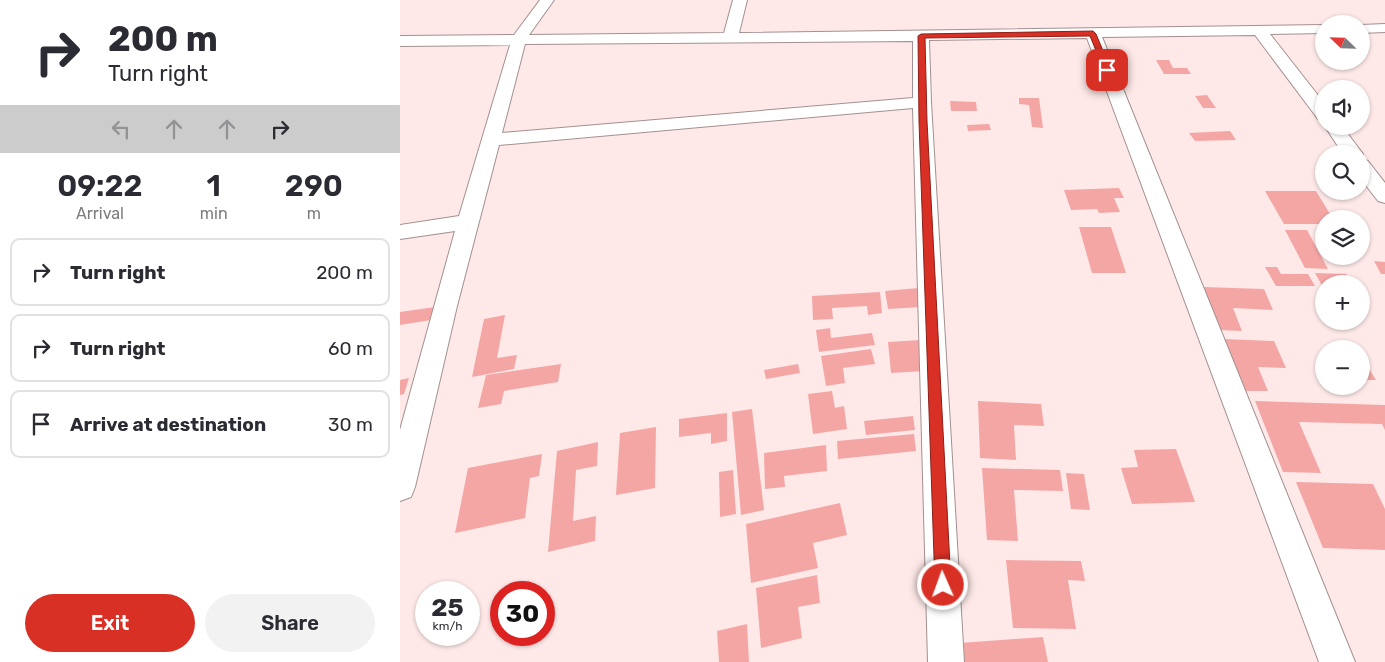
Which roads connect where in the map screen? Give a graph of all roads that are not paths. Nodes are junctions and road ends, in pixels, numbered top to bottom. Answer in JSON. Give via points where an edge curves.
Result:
{"nodes":[{"id":1,"x":547,"y":0,"type":"edge"},
{"id":2,"x":740,"y":0,"type":"edge"},
{"id":3,"x":1370,"y":28,"type":"edge"},
{"id":4,"x":1385,"y":28,"type":"edge"},
{"id":5,"x":1315,"y":29,"type":"edge"},
{"id":6,"x":1259,"y":30,"type":"junction"},
{"id":7,"x":1093,"y":34,"type":"junction"},
{"id":8,"x":921,"y":36,"type":"junction"},
{"id":9,"x":730,"y":38,"type":"junction"},
{"id":10,"x":519,"y":40,"type":"junction"},
{"id":11,"x":400,"y":41,"type":"edge"},
{"id":12,"x":922,"y":102,"type":"junction"},
{"id":13,"x":1315,"y":103,"type":"edge"},
{"id":14,"x":491,"y":140,"type":"junction"},
{"id":15,"x":1370,"y":177,"type":"edge"},
{"id":16,"x":1385,"y":197,"type":"edge"},
{"id":17,"x":468,"y":222,"type":"junction"},
{"id":18,"x":400,"y":232,"type":"edge"},
{"id":19,"x":400,"y":487,"type":"edge"},
{"id":20,"x":946,"y":662,"type":"edge"},
{"id":21,"x":1337,"y":662,"type":"edge"}],
"edges":[{"from":1,"to":10,"type":"street"},
{"from":2,"to":9,"type":"street"},
{"from":3,"to":4,"type":"street"},
{"from":5,"to":6,"type":"street"},
{"from":6,"to":7,"type":"street"},
{"from":6,"to":13,"type":"street"},
{"from":7,"to":8,"type":"street"},
{"from":7,"to":21,"type":"street"},
{"from":8,"to":9,"type":"street"},
{"from":8,"to":12,"type":"street"},
{"from":9,"to":10,"type":"street"},
{"from":10,"to":11,"type":"street"},
{"from":10,"to":14,"type":"street"},
{"from":12,"to":14,"type":"street"},
{"from":12,"to":20,"type":"street"},
{"from":14,"to":17,"type":"street"},
{"from":15,"to":16,"type":"street"},
{"from":17,"to":18,"type":"street"},
{"from":17,"to":19,"type":"street"}]}
